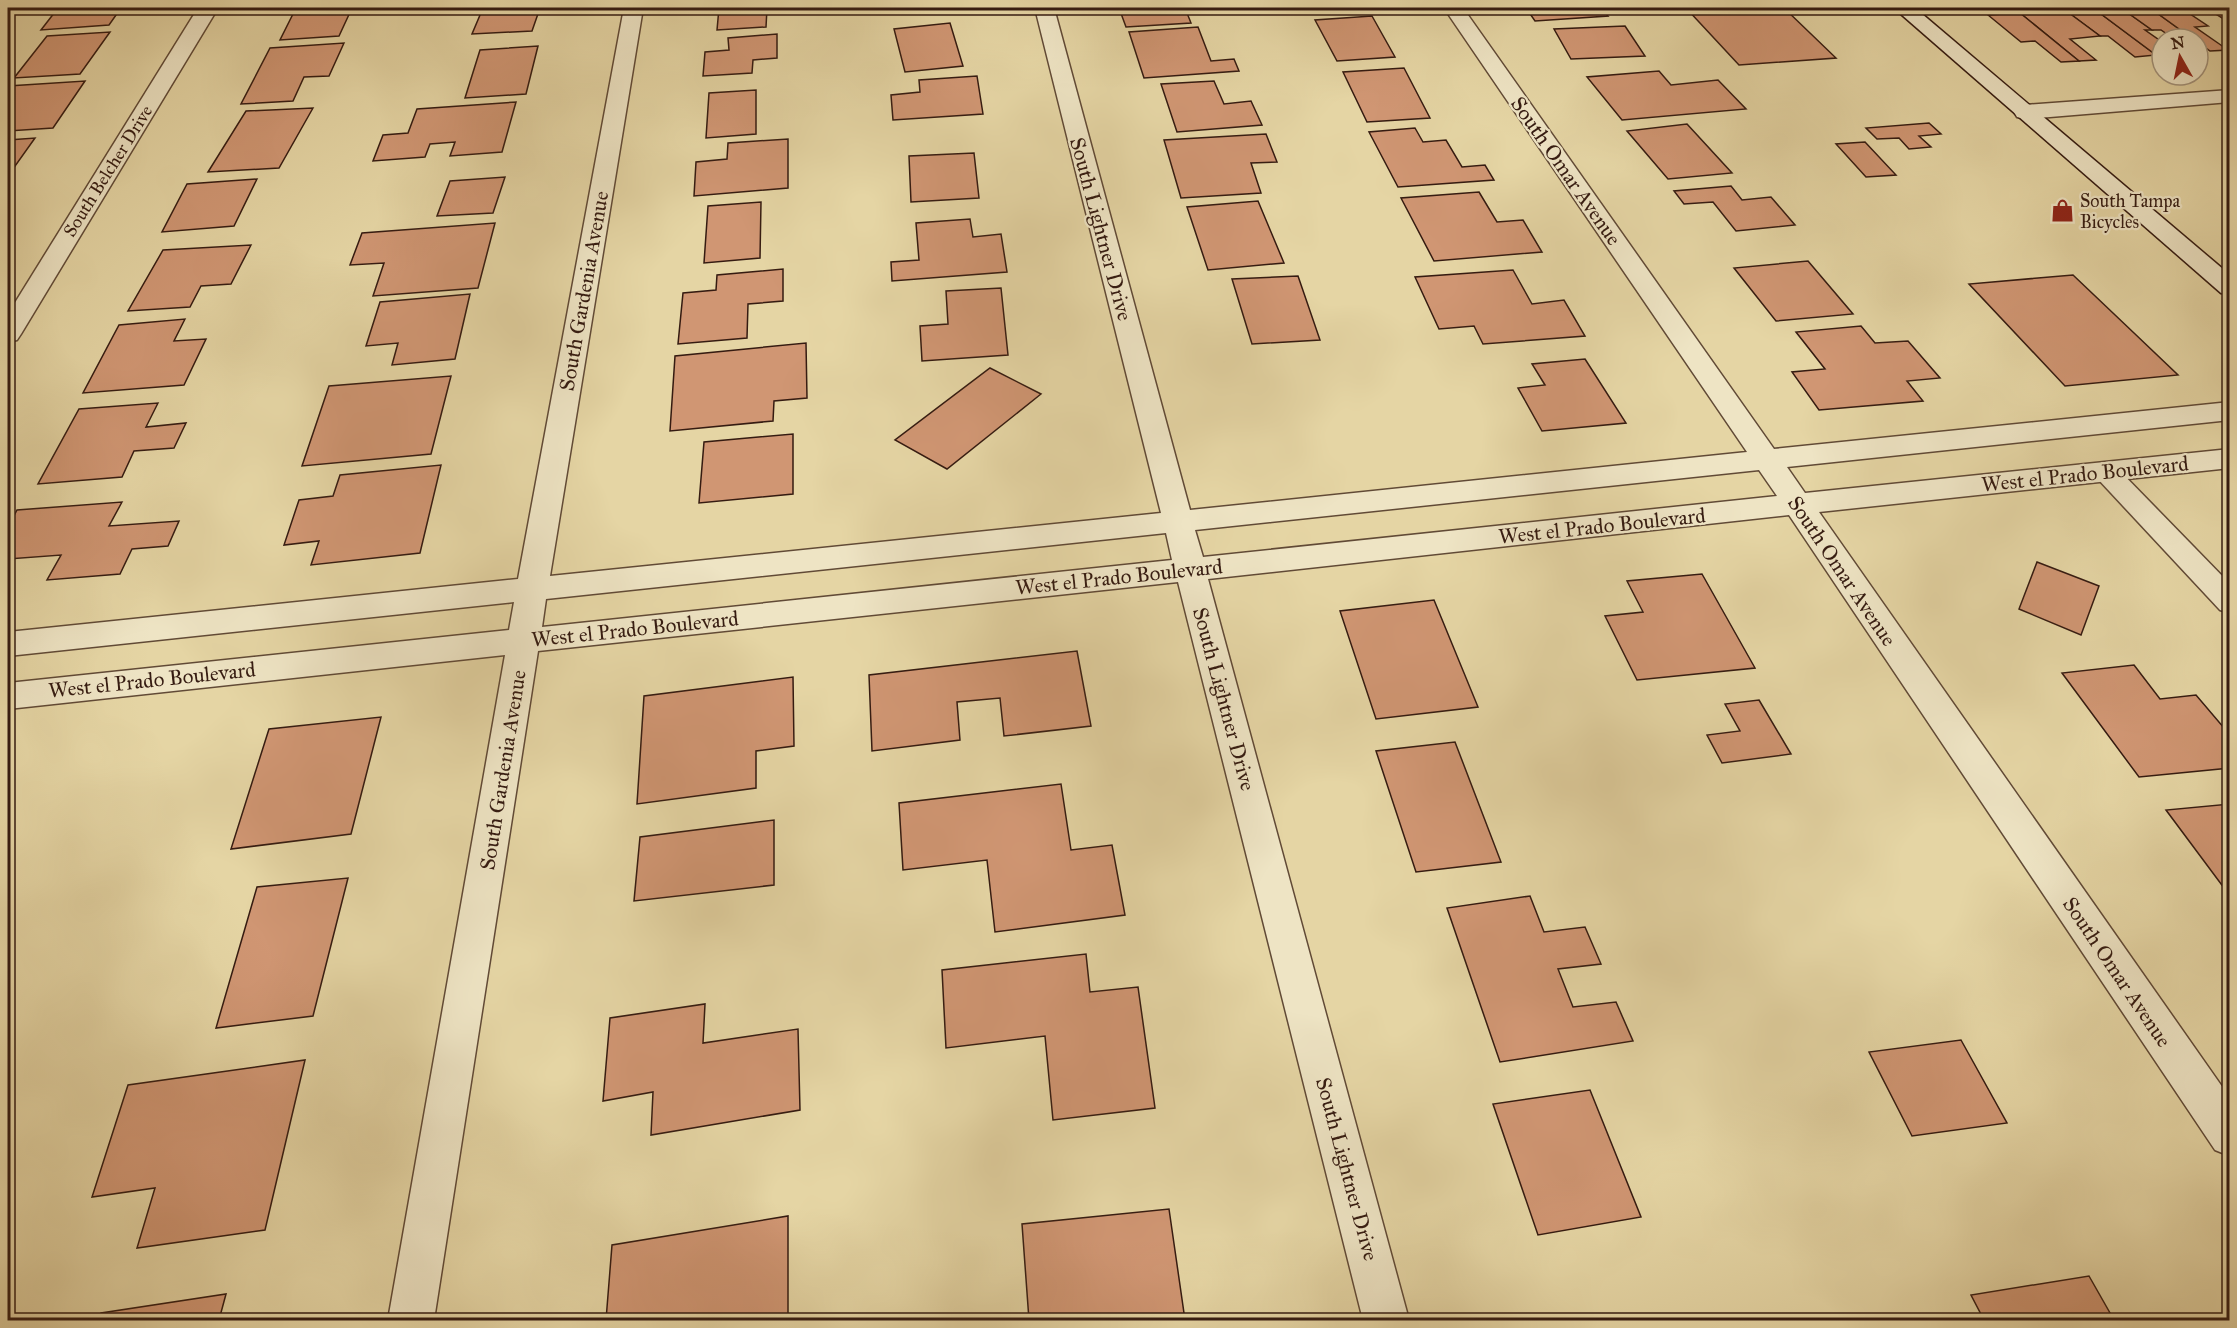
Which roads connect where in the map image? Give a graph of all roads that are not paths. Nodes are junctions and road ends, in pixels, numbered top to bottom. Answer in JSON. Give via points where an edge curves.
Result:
{"nodes":[{"id":1,"x":208,"y":8,"type":"edge"},
{"id":2,"x":633,"y":8,"type":"edge"},
{"id":3,"x":1044,"y":8,"type":"edge"},
{"id":4,"x":1453,"y":8,"type":"edge"},
{"id":5,"x":1904,"y":8,"type":"edge"},
{"id":6,"x":2229,"y":96,"type":"edge"},
{"id":7,"x":2025,"y":112,"type":"junction"},
{"id":8,"x":2220,"y":270,"type":"edge"},
{"id":9,"x":2229,"y":288,"type":"edge"},
{"id":10,"x":8,"y":334,"type":"edge"},
{"id":11,"x":2229,"y":411,"type":"edge"},
{"id":12,"x":2229,"y":458,"type":"edge"},
{"id":13,"x":1767,"y":460,"type":"junction"},
{"id":14,"x":2106,"y":472,"type":"junction"},
{"id":15,"x":1797,"y":505,"type":"junction"},
{"id":16,"x":1177,"y":522,"type":"junction"},
{"id":17,"x":1190,"y":570,"type":"junction"},
{"id":18,"x":532,"y":589,"type":"junction"},
{"id":19,"x":2229,"y":603,"type":"edge"},
{"id":20,"x":524,"y":641,"type":"junction"},
{"id":21,"x":8,"y":644,"type":"edge"},
{"id":22,"x":8,"y":696,"type":"edge"},
{"id":23,"x":2229,"y":1136,"type":"edge"},
{"id":24,"x":411,"y":1320,"type":"edge"},
{"id":25,"x":1386,"y":1320,"type":"edge"}],
"edges":[{"from":1,"to":10,"type":"street","name":"South Belcher Drive"},
{"from":2,"to":18,"type":"street","name":"South Gardenia Avenue"},
{"from":3,"to":16,"type":"street","name":"South Lightner Drive"},
{"from":4,"to":13,"type":"street","name":"South Omar Avenue"},
{"from":5,"to":7,"type":"street"},
{"from":6,"to":7,"type":"street"},
{"from":7,"to":8,"type":"street"},
{"from":8,"to":9,"type":"street"},
{"from":11,"to":13,"type":"street"},
{"from":12,"to":14,"type":"street","name":"West el Prado Boulevard"},
{"from":13,"to":15,"type":"street","name":"South Omar Avenue"},
{"from":13,"to":16,"type":"street"},
{"from":14,"to":15,"type":"street","name":"West el Prado Boulevard"},
{"from":14,"to":19,"type":"lane"},
{"from":15,"to":17,"type":"street","name":"West el Prado Boulevard"},
{"from":15,"to":23,"type":"street","name":"South Omar Avenue"},
{"from":16,"to":17,"type":"street","name":"South Lightner Drive"},
{"from":16,"to":18,"type":"street"},
{"from":17,"to":20,"type":"street","name":"West el Prado Boulevard"},
{"from":17,"to":25,"type":"street","name":"South Lightner Drive"},
{"from":18,"to":20,"type":"street","name":"South Gardenia Avenue"},
{"from":18,"to":21,"type":"street"},
{"from":20,"to":22,"type":"street","name":"West el Prado Boulevard"},
{"from":20,"to":24,"type":"street","name":"South Gardenia Avenue"}]}
